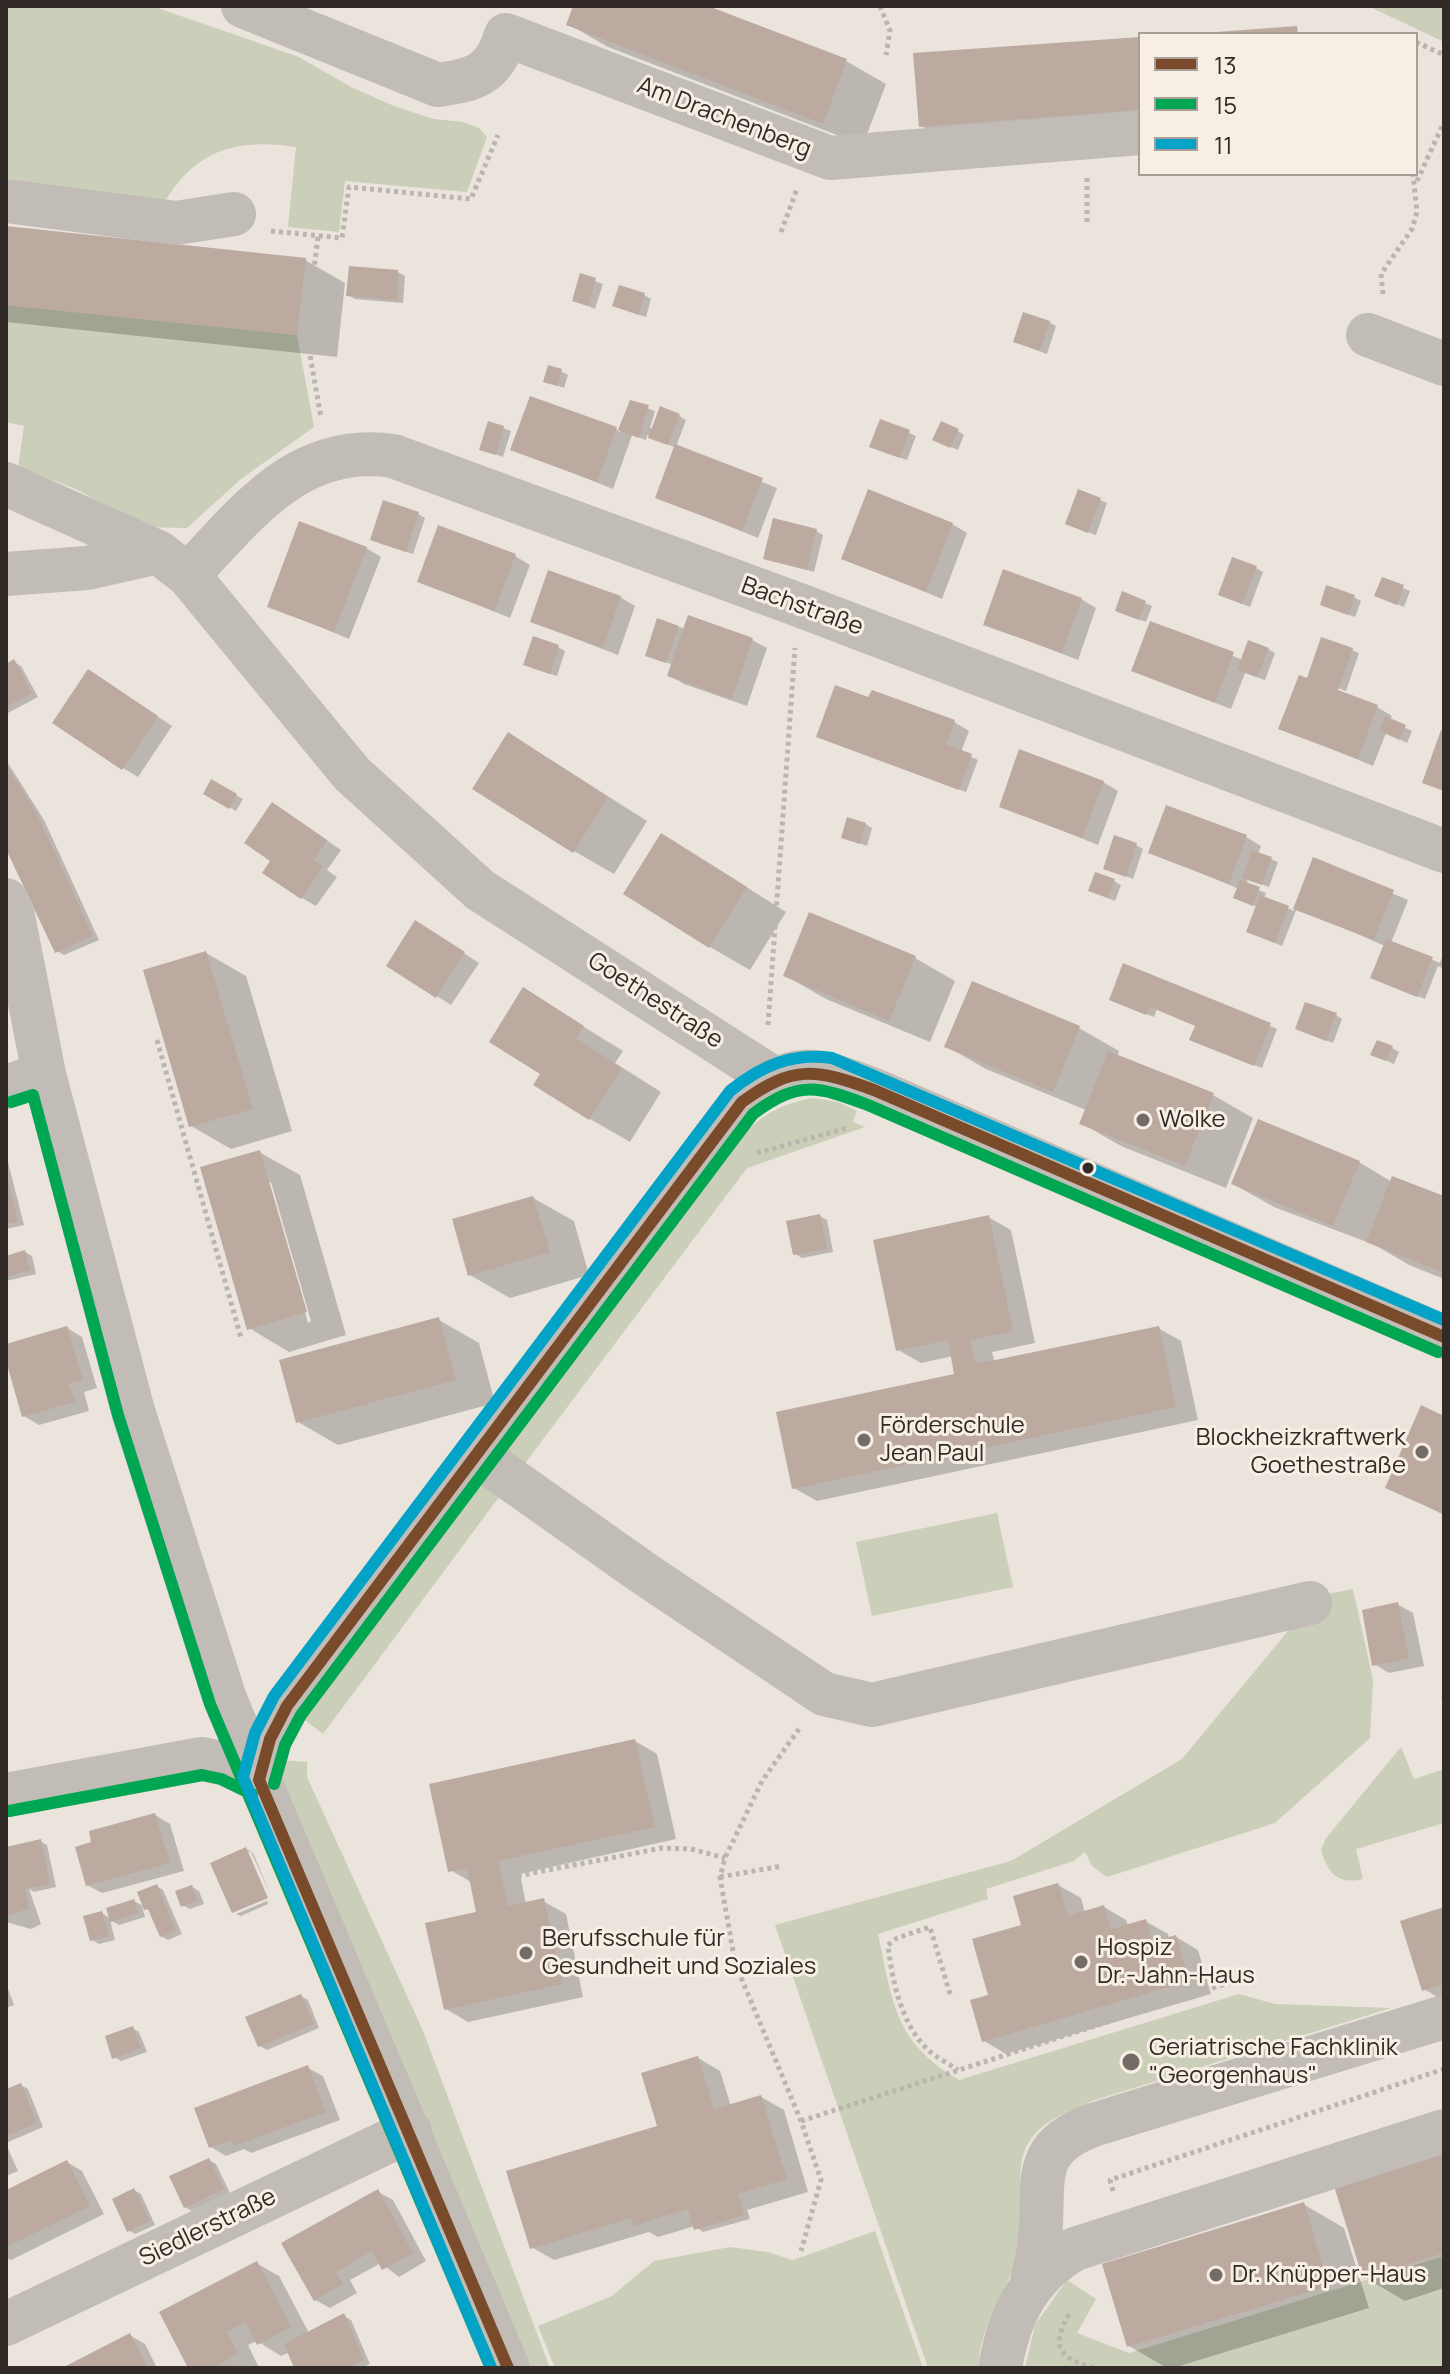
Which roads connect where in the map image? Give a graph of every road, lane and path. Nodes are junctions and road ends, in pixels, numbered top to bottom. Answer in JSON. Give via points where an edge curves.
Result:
{"nodes":[{"id":1,"x":243,"y":6,"type":"edge"},
{"id":2,"x":880,"y":6,"type":"edge"},
{"id":3,"x":504,"y":20,"type":"edge"},
{"id":4,"x":1418,"y":43,"type":"edge"},
{"id":5,"x":886,"y":55,"type":"dead end"},
{"id":6,"x":1444,"y":55,"type":"edge"},
{"id":7,"x":1444,"y":122,"type":"edge"},
{"id":8,"x":1138,"y":133,"type":"edge"},
{"id":9,"x":498,"y":135,"type":"dead end"},
{"id":10,"x":1414,"y":176,"type":"edge"},
{"id":11,"x":1416,"y":181,"type":"junction"},
{"id":12,"x":6,"y":201,"type":"edge"},
{"id":13,"x":234,"y":214,"type":"joint"},
{"id":14,"x":318,"y":237,"type":"junction"},
{"id":15,"x":310,"y":292,"type":"junction"},
{"id":16,"x":342,"y":295,"type":"dead end"},
{"id":17,"x":1368,"y":335,"type":"joint"},
{"id":18,"x":1444,"y":364,"type":"edge"},
{"id":19,"x":315,"y":374,"type":"dead end"},
{"id":20,"x":6,"y":484,"type":"edge"},
{"id":21,"x":173,"y":564,"type":"junction"},
{"id":22,"x":6,"y":574,"type":"edge"},
{"id":23,"x":799,"y":605,"type":"junction"},
{"id":24,"x":1444,"y":851,"type":"edge"},
{"id":25,"x":6,"y":900,"type":"edge"},
{"id":26,"x":768,"y":1020,"type":"dead end"},
{"id":27,"x":157,"y":1040,"type":"dead end"},
{"id":28,"x":773,"y":1078,"type":"junction"},
{"id":29,"x":25,"y":1081,"type":"edge"},
{"id":30,"x":874,"y":1090,"type":"junction"},
{"id":31,"x":753,"y":1155,"type":"dead end"},
{"id":32,"x":1444,"y":1337,"type":"edge"},
{"id":33,"x":241,"y":1338,"type":"dead end"},
{"id":34,"x":478,"y":1456,"type":"junction"},
{"id":35,"x":1310,"y":1603,"type":"dead end"},
{"id":36,"x":824,"y":1694,"type":"junction"},
{"id":37,"x":259,"y":1780,"type":"junction"},
{"id":38,"x":6,"y":1795,"type":"edge"},
{"id":39,"x":725,"y":1858,"type":"junction"},
{"id":40,"x":782,"y":1866,"type":"dead end"},
{"id":41,"x":720,"y":1877,"type":"junction"},
{"id":42,"x":502,"y":1879,"type":"dead end"},
{"id":43,"x":1250,"y":1976,"type":"dead end"},
{"id":44,"x":950,"y":1994,"type":"dead end"},
{"id":45,"x":1444,"y":2017,"type":"edge"},
{"id":46,"x":1444,"y":2069,"type":"edge"},
{"id":47,"x":959,"y":2070,"type":"junction"},
{"id":48,"x":801,"y":2121,"type":"junction"},
{"id":49,"x":410,"y":2131,"type":"junction"},
{"id":50,"x":1444,"y":2131,"type":"edge"},
{"id":51,"x":1125,"y":2231,"type":"junction"},
{"id":52,"x":801,"y":2251,"type":"dead end"},
{"id":53,"x":1032,"y":2282,"type":"junction"},
{"id":54,"x":1074,"y":2305,"type":"dead end"},
{"id":55,"x":6,"y":2324,"type":"edge"},
{"id":56,"x":508,"y":2368,"type":"edge"},
{"id":57,"x":1000,"y":2368,"type":"edge"},
{"id":58,"x":1093,"y":2368,"type":"edge"}],
"edges":[{"from":1,"to":3,"type":"street","name":"Am Drachenberg","via":[[438,85],[466,82],[487,70],[500,56]]},
{"from":2,"to":5,"type":"path","via":[[890,31]]},
{"from":3,"to":8,"type":"street","name":"Am Drachenberg","via":[[830,158]]},
{"from":4,"to":6,"type":"path"},
{"from":7,"to":11,"type":"path"},
{"from":9,"to":14,"type":"path","via":[[471,199],[349,187],[342,238]]},
{"from":10,"to":11,"type":"path"},
{"from":11,"to":17,"type":"path","via":[[1412,229],[1381,274],[1383,298]]},
{"from":12,"to":13,"type":"street","via":[[176,223]]},
{"from":13,"to":14,"type":"path","via":[[261,230]]},
{"from":14,"to":15,"type":"path"},
{"from":15,"to":16,"type":"path"},
{"from":15,"to":19,"type":"path","via":[[306,332]]},
{"from":17,"to":18,"type":"street"},
{"from":20,"to":21,"type":"street","name":"Goethestraße"},
{"from":21,"to":22,"type":"street"},
{"from":21,"to":23,"type":"street","name":"Bachstraße","via":[[286,481],[327,458],[374,453]]},
{"from":21,"to":28,"type":"street","name":"Goethestraße","via":[[352,774],[480,890]]},
{"from":23,"to":24,"type":"street","name":"Bachstraße"},
{"from":23,"to":26,"type":"path"},
{"from":25,"to":29,"type":"street","via":[[13,916]]},
{"from":27,"to":33,"type":"path"},
{"from":28,"to":30,"type":"street","via":[[798,1071],[827,1073]]},
{"from":28,"to":34,"type":"street","via":[[742,1102]]},
{"from":29,"to":37,"type":"street","via":[[225,1699]]},
{"from":30,"to":31,"type":"path","via":[[855,1126]]},
{"from":30,"to":32,"type":"street"},
{"from":34,"to":36,"type":"street"},
{"from":34,"to":37,"type":"street","via":[[287,1706],[270,1739]]},
{"from":35,"to":36,"type":"street","via":[[872,1705]]},
{"from":36,"to":39,"type":"path","via":[[762,1781]]},
{"from":37,"to":38,"type":"street","via":[[202,1759]]},
{"from":37,"to":49,"type":"street"},
{"from":39,"to":41,"type":"path"},
{"from":39,"to":42,"type":"path","via":[[662,1848]]},
{"from":40,"to":41,"type":"path"},
{"from":41,"to":48,"type":"path","via":[[735,1963]]},
{"from":43,"to":47,"type":"path"},
{"from":44,"to":47,"type":"path","via":[[930,1927],[888,1945],[896,1988],[915,2033],[928,2050]]},
{"from":45,"to":53,"type":"street","via":[[1093,2125],[1060,2140],[1042,2172]]},
{"from":46,"to":51,"type":"path","via":[[1110,2180]]},
{"from":47,"to":48,"type":"path"},
{"from":48,"to":52,"type":"path","via":[[821,2180]]},
{"from":49,"to":55,"type":"street","name":"Siedlerstraße"},
{"from":49,"to":56,"type":"street"},
{"from":50,"to":51,"type":"street"},
{"from":51,"to":53,"type":"street","via":[[1075,2249]]},
{"from":53,"to":57,"type":"street","via":[[1006,2334]]},
{"from":54,"to":58,"type":"path","via":[[1059,2347],[1065,2356]]}]}
